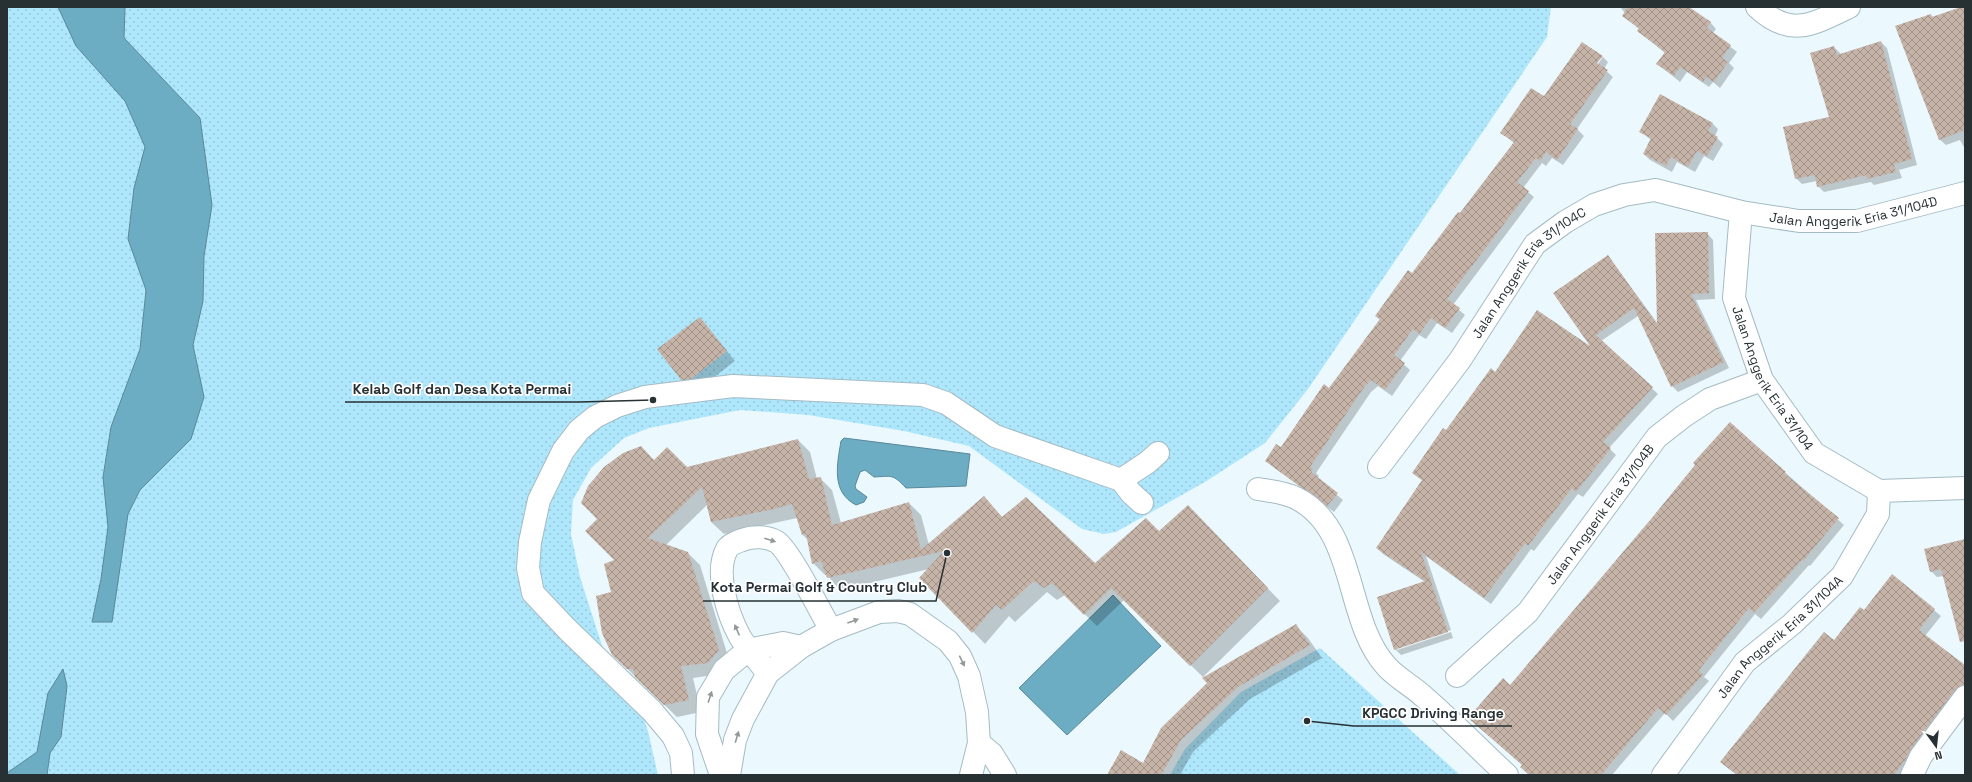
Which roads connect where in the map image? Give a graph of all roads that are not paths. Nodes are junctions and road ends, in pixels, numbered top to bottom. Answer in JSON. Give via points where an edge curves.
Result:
{"nodes":[{"id":1,"x":1757,"y":7,"type":"edge"},
{"id":2,"x":1849,"y":7,"type":"edge"},
{"id":3,"x":1965,"y":193,"type":"edge"},
{"id":4,"x":1740,"y":212,"type":"junction"},
{"id":5,"x":1762,"y":380,"type":"junction"},
{"id":6,"x":1158,"y":454,"type":"dead end"},
{"id":7,"x":1380,"y":467,"type":"dead end"},
{"id":8,"x":1121,"y":480,"type":"junction"},
{"id":9,"x":1965,"y":488,"type":"edge"},
{"id":10,"x":1258,"y":489,"type":"dead end"},
{"id":11,"x":1879,"y":492,"type":"junction"},
{"id":12,"x":1142,"y":503,"type":"dead end"},
{"id":13,"x":831,"y":630,"type":"junction"},
{"id":14,"x":801,"y":647,"type":"junction"},
{"id":15,"x":748,"y":650,"type":"junction"},
{"id":16,"x":768,"y":673,"type":"junction"},
{"id":17,"x":1457,"y":676,"type":"dead end"},
{"id":18,"x":1965,"y":697,"type":"edge"},
{"id":19,"x":979,"y":743,"type":"junction"},
{"id":20,"x":684,"y":775,"type":"edge"},
{"id":21,"x":721,"y":775,"type":"edge"},
{"id":22,"x":729,"y":775,"type":"edge"},
{"id":23,"x":971,"y":775,"type":"edge"},
{"id":24,"x":1005,"y":775,"type":"edge"},
{"id":25,"x":1507,"y":775,"type":"edge"},
{"id":26,"x":1663,"y":775,"type":"edge"},
{"id":27,"x":1912,"y":775,"type":"edge"}],
"edges":[{"from":1,"to":2,"type":"street","via":[[1768,18],[1785,26],[1802,26]]},
{"from":3,"to":4,"type":"street","name":"Jalan Anggerik Eria 31/104D","via":[[1857,221],[1799,221]]},
{"from":4,"to":5,"type":"street","name":"Jalan Anggerik Eria 31/104","via":[[1734,298]]},
{"from":4,"to":7,"type":"street","name":"Jalan Anggerik Eria 31/104C","via":[[1655,190],[1624,195],[1594,205],[1565,222],[1535,244],[1460,360]]},
{"from":5,"to":11,"type":"street","name":"Jalan Anggerik Eria 31/104","via":[[1814,453]]},
{"from":5,"to":17,"type":"street","name":"Jalan Anggerik Eria 31/104B","via":[[1710,399],[1657,437],[1528,612]]},
{"from":6,"to":8,"type":"street"},
{"from":8,"to":12,"type":"street"},
{"from":8,"to":20,"type":"street","via":[[995,436],[946,403],[923,395],[733,386],[645,397],[617,406],[595,418],[579,430],[562,451],[539,500],[530,542],[530,583],[533,593],[566,629],[652,711],[673,736],[681,753]]},
{"from":9,"to":11,"type":"street"},
{"from":10,"to":25,"type":"street","via":[[1296,497],[1321,518],[1336,542],[1346,566],[1368,639],[1387,667],[1423,696]]},
{"from":11,"to":26,"type":"street","name":"Jalan Anggerik Eria 31/104A","via":[[1878,514],[1842,576],[1792,624],[1745,662]]},
{"from":13,"to":14,"type":"street"},
{"from":15,"to":13,"type":"street","one_way":true,"via":[[725,597],[722,565],[727,549],[734,543],[746,539],[768,538],[778,543]]},
{"from":13,"to":19,"type":"street","one_way":true,"via":[[879,612],[898,611],[910,614],[925,623],[948,641],[960,656],[969,676],[977,712]]},
{"from":14,"to":15,"type":"street","via":[[783,643]]},
{"from":14,"to":16,"type":"street"},
{"from":15,"to":16,"type":"street"},
{"from":21,"to":15,"type":"street","one_way":true,"via":[[707,734],[708,697],[724,670]]},
{"from":22,"to":16,"type":"street","one_way":true,"via":[[735,740],[743,719]]},
{"from":18,"to":27,"type":"street","via":[[1921,756]]},
{"from":19,"to":23,"type":"street"},
{"from":19,"to":24,"type":"street","via":[[992,754]]}]}
